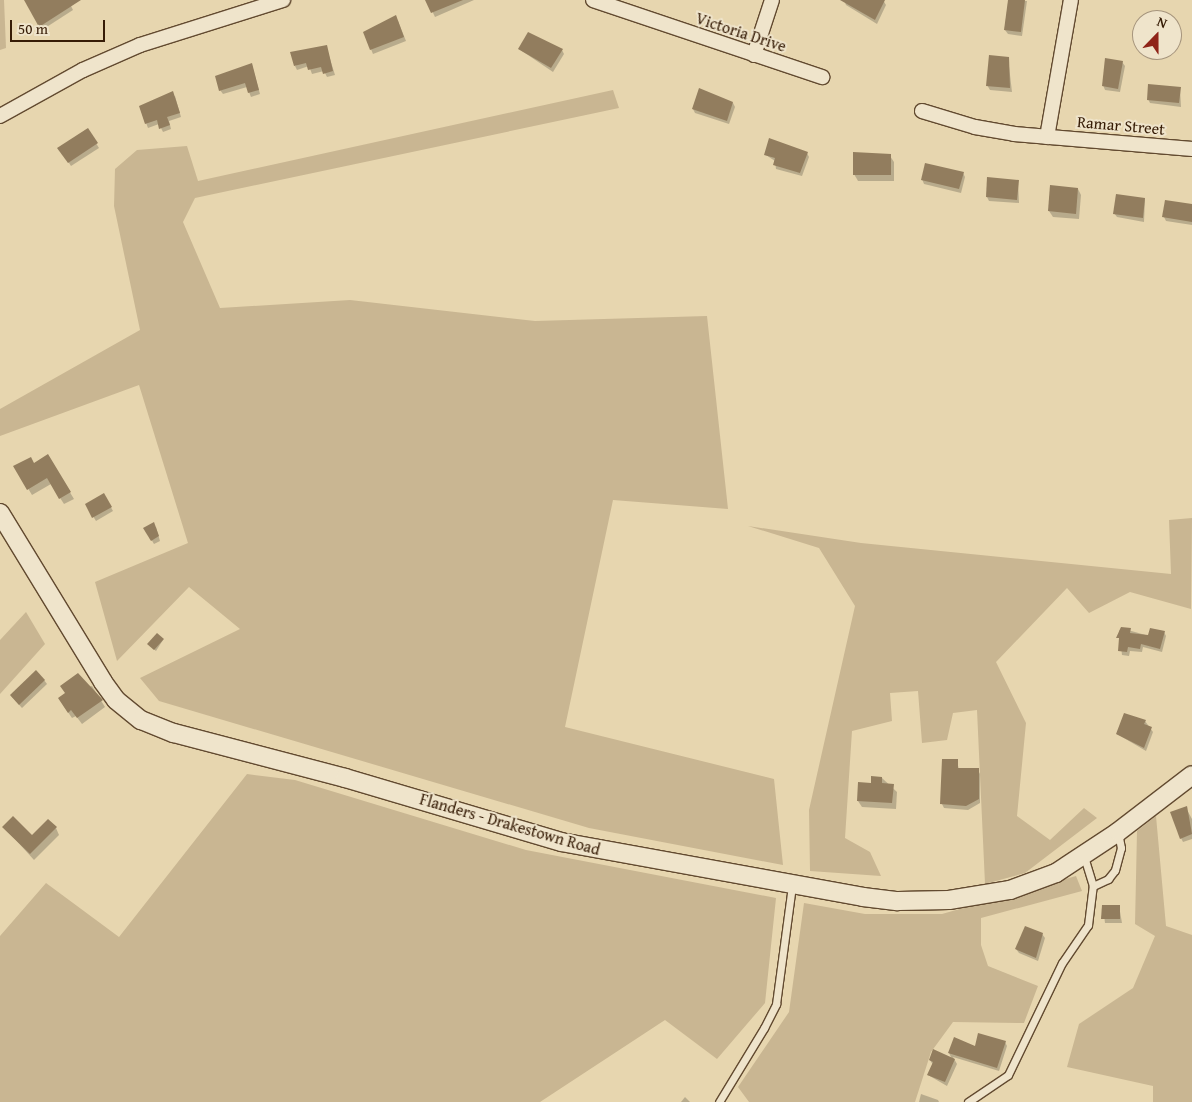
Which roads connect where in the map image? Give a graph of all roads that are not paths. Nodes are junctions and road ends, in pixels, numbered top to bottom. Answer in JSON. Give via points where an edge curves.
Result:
{"nodes":[{"id":1,"x":283,"y":0,"type":"edge"},
{"id":2,"x":593,"y":0,"type":"edge"},
{"id":3,"x":772,"y":0,"type":"edge"},
{"id":4,"x":1071,"y":0,"type":"edge"},
{"id":5,"x":754,"y":55,"type":"junction"},
{"id":6,"x":822,"y":77,"type":"dead end"},
{"id":7,"x":922,"y":111,"type":"dead end"},
{"id":8,"x":0,"y":116,"type":"edge"},
{"id":9,"x":1047,"y":137,"type":"junction"},
{"id":10,"x":1192,"y":149,"type":"edge"},
{"id":11,"x":0,"y":514,"type":"edge"},
{"id":12,"x":1192,"y":775,"type":"edge"},
{"id":13,"x":1118,"y":832,"type":"junction"},
{"id":14,"x":1084,"y":856,"type":"junction"},
{"id":15,"x":792,"y":886,"type":"junction"},
{"id":16,"x":1093,"y":886,"type":"junction"},
{"id":17,"x":719,"y":1102,"type":"edge"},
{"id":18,"x":968,"y":1102,"type":"edge"}],
"edges":[{"from":1,"to":8,"type":"street","via":[[140,45],[83,70]]},
{"from":2,"to":5,"type":"street","name":"Victoria Drive"},
{"from":3,"to":5,"type":"street"},
{"from":4,"to":9,"type":"street"},
{"from":5,"to":6,"type":"street","name":"Victoria Drive"},
{"from":7,"to":9,"type":"street","name":"Ramar Street","via":[[989,130]]},
{"from":9,"to":10,"type":"street","name":"Ramar Street"},
{"from":11,"to":15,"type":"street","name":"Flanders - Drakestown Road","via":[[102,682],[116,700],[141,720],[561,842]]},
{"from":12,"to":13,"type":"street","name":"Flanders - Drakestown Road"},
{"from":13,"to":14,"type":"street","name":"Flanders - Drakestown Road"},
{"from":13,"to":16,"type":"lane","via":[[1120,848],[1115,870],[1108,879]]},
{"from":14,"to":15,"type":"street","name":"Flanders - Drakestown Road","via":[[1056,873],[1026,885],[991,895],[942,901],[889,900]]},
{"from":14,"to":16,"type":"lane"},
{"from":15,"to":17,"type":"lane","via":[[776,1004]]},
{"from":16,"to":18,"type":"lane","via":[[1088,924],[1062,963],[1008,1076]]}]}
